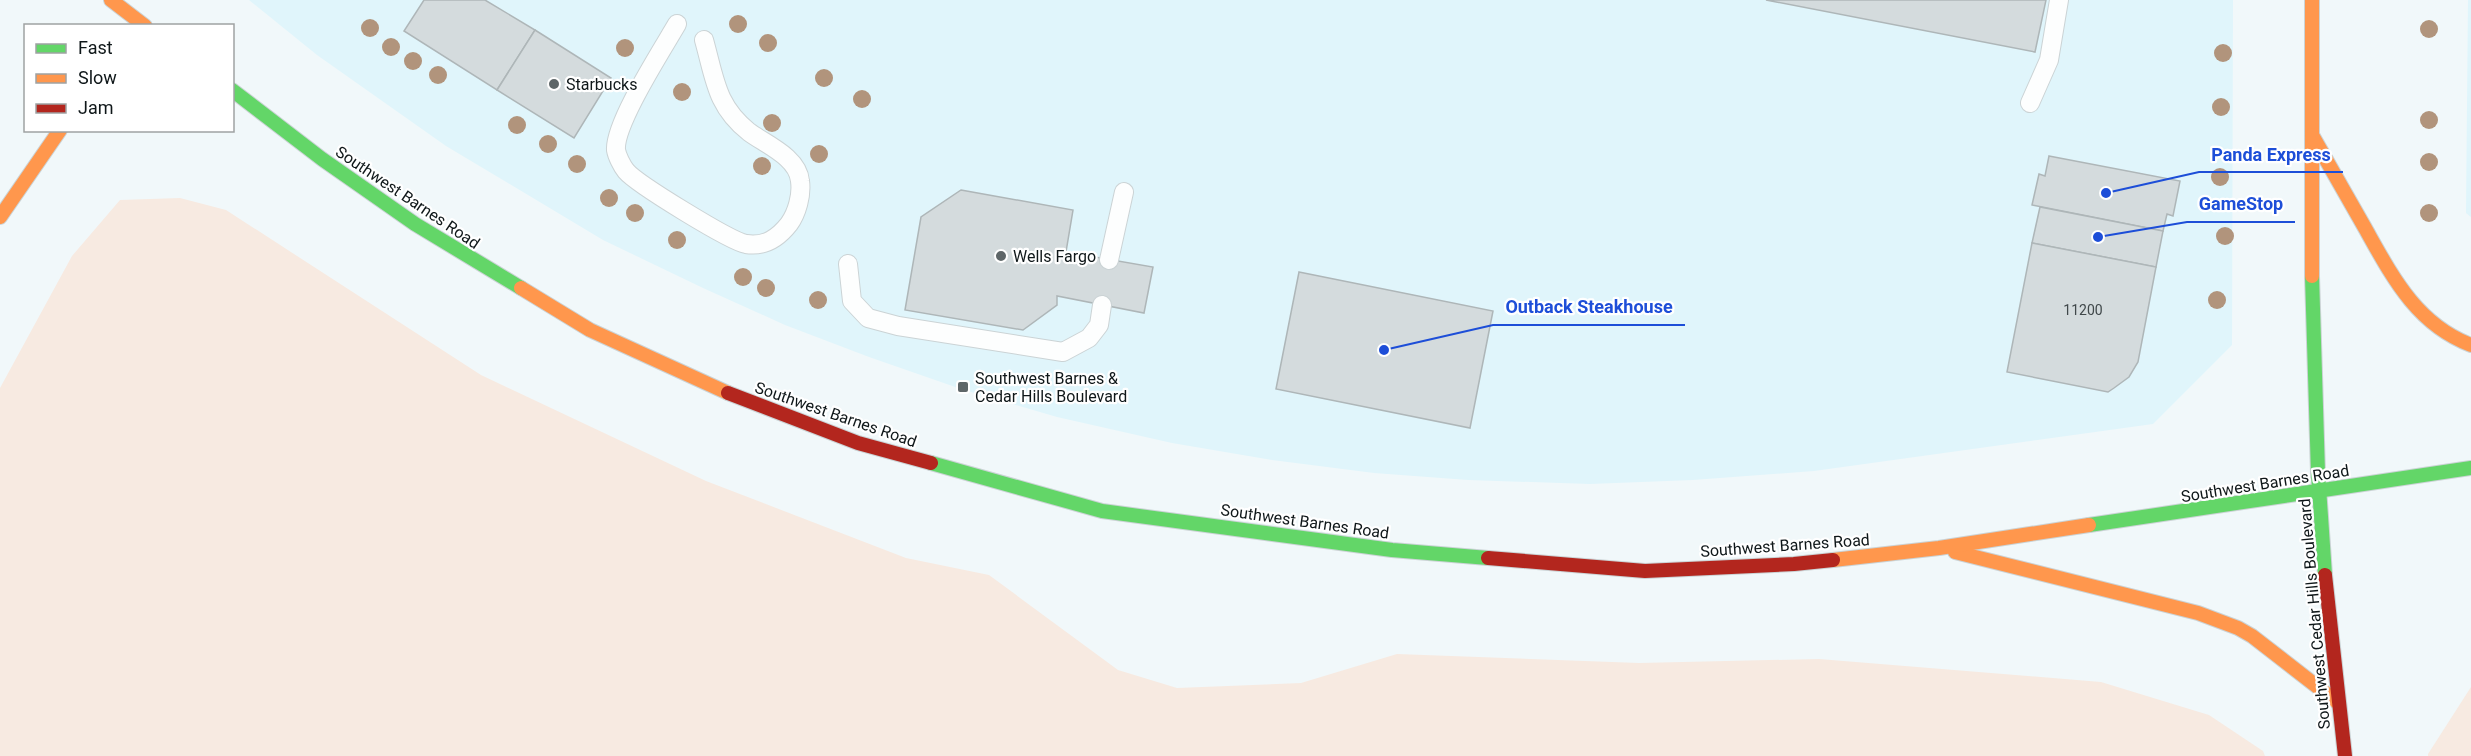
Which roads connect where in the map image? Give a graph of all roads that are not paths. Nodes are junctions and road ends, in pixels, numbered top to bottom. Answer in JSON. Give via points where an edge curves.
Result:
{"nodes":[{"id":1,"x":111,"y":0,"type":"edge"},
{"id":2,"x":2059,"y":0,"type":"edge"},
{"id":3,"x":2312,"y":0,"type":"edge"},
{"id":4,"x":139,"y":24,"type":"edge"},
{"id":5,"x":677,"y":24,"type":"dead end"},
{"id":6,"x":704,"y":40,"type":"dead end"},
{"id":7,"x":234,"y":92,"type":"edge"},
{"id":8,"x":2030,"y":103,"type":"dead end"},
{"id":9,"x":59,"y":132,"type":"edge"},
{"id":10,"x":2312,"y":133,"type":"junction"},
{"id":11,"x":1124,"y":192,"type":"dead end"},
{"id":12,"x":0,"y":217,"type":"edge"},
{"id":13,"x":1109,"y":260,"type":"dead end"},
{"id":14,"x":848,"y":264,"type":"dead end"},
{"id":15,"x":1102,"y":305,"type":"dead end"},
{"id":16,"x":2471,"y":345,"type":"edge"},
{"id":17,"x":2471,"y":468,"type":"edge"},
{"id":18,"x":2319,"y":492,"type":"junction"},
{"id":19,"x":1939,"y":548,"type":"junction"},
{"id":20,"x":2337,"y":702,"type":"junction"},
{"id":21,"x":2344,"y":756,"type":"edge"}],
"edges":[{"from":1,"to":4,"type":"main road"},
{"from":2,"to":8,"type":"lane","via":[[2049,60]]},
{"from":3,"to":10,"type":"main road","name":"Southwest Cedar Hills Boulevard"},
{"from":5,"to":6,"type":"lane","via":[[623,119],[616,153],[626,171],[730,238],[746,244],[764,244],[781,234],[796,214],[801,180],[794,166],[777,150],[733,119],[721,101]]},
{"from":7,"to":19,"type":"main road","name":"Southwest Barnes Road","via":[[415,224],[590,330],[749,402],[858,443],[975,477],[1102,511],[1392,550],[1645,571],[1794,564]]},
{"from":9,"to":12,"type":"main road"},
{"from":10,"to":16,"type":"main road","via":[[2412,306],[2458,341]]},
{"from":10,"to":18,"type":"main road","name":"Southwest Cedar Hills Boulevard"},
{"from":11,"to":13,"type":"lane"},
{"from":14,"to":15,"type":"lane","via":[[852,301],[868,318],[1063,352],[1089,338],[1099,325]]},
{"from":17,"to":18,"type":"main road","name":"Southwest Barnes Road"},
{"from":18,"to":19,"type":"main road","name":"Southwest Barnes Road"},
{"from":18,"to":20,"type":"main road","name":"Southwest Cedar Hills Boulevard"},
{"from":19,"to":20,"type":"main road","via":[[2198,613],[2228,624],[2252,636]]},
{"from":20,"to":21,"type":"main road","name":"Southwest Cedar Hills Boulevard"}]}
